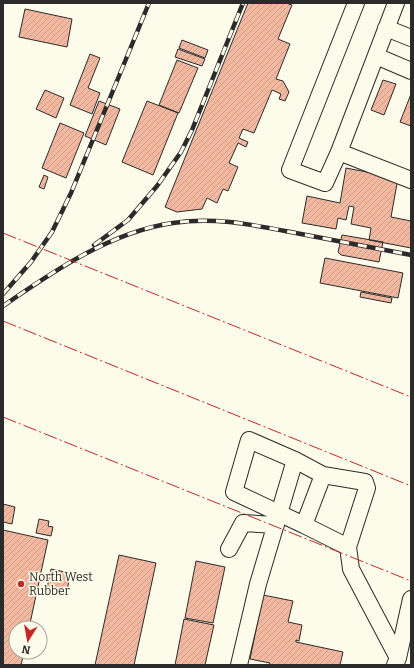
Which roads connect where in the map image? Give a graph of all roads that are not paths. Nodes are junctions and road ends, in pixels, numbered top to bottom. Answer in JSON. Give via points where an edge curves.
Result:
{"nodes":[{"id":1,"x":356,"y":3,"type":"edge"},
{"id":2,"x":396,"y":3,"type":"edge"},
{"id":3,"x":386,"y":28,"type":"junction"},
{"id":4,"x":411,"y":38,"type":"edge"},
{"id":5,"x":376,"y":56,"type":"junction"},
{"id":6,"x":411,"y":71,"type":"edge"},
{"id":7,"x":339,"y":152,"type":"junction"},
{"id":8,"x":411,"y":180,"type":"edge"},
{"id":9,"x":295,"y":460,"type":"junction"},
{"id":10,"x":323,"y":475,"type":"junction"},
{"id":11,"x":278,"y":519,"type":"junction"},
{"id":12,"x":304,"y":524,"type":"junction"},
{"id":13,"x":348,"y":547,"type":"junction"},
{"id":14,"x":229,"y":549,"type":"dead end"},
{"id":15,"x":411,"y":599,"type":"edge"},
{"id":16,"x":396,"y":661,"type":"edge"},
{"id":17,"x":239,"y":665,"type":"edge"}],
"edges":[{"from":1,"to":7,"type":"lane","via":[[290,170],[324,183]]},
{"from":2,"to":3,"type":"lane"},
{"from":3,"to":4,"type":"lane"},
{"from":3,"to":5,"type":"lane"},
{"from":5,"to":6,"type":"lane"},
{"from":5,"to":7,"type":"lane"},
{"from":7,"to":8,"type":"lane"},
{"from":9,"to":10,"type":"lane"},
{"from":9,"to":11,"type":"lane"},
{"from":9,"to":11,"type":"lane","via":[[249,440],[234,492]]},
{"from":10,"to":12,"type":"lane"},
{"from":10,"to":13,"type":"lane","via":[[365,482],[366,488]]},
{"from":11,"to":12,"type":"lane"},
{"from":11,"to":14,"type":"lane","via":[[243,523]]},
{"from":11,"to":17,"type":"lane","via":[[258,584]]},
{"from":12,"to":13,"type":"lane"},
{"from":13,"to":16,"type":"lane","via":[[351,568]]},
{"from":15,"to":16,"type":"lane"}]}
